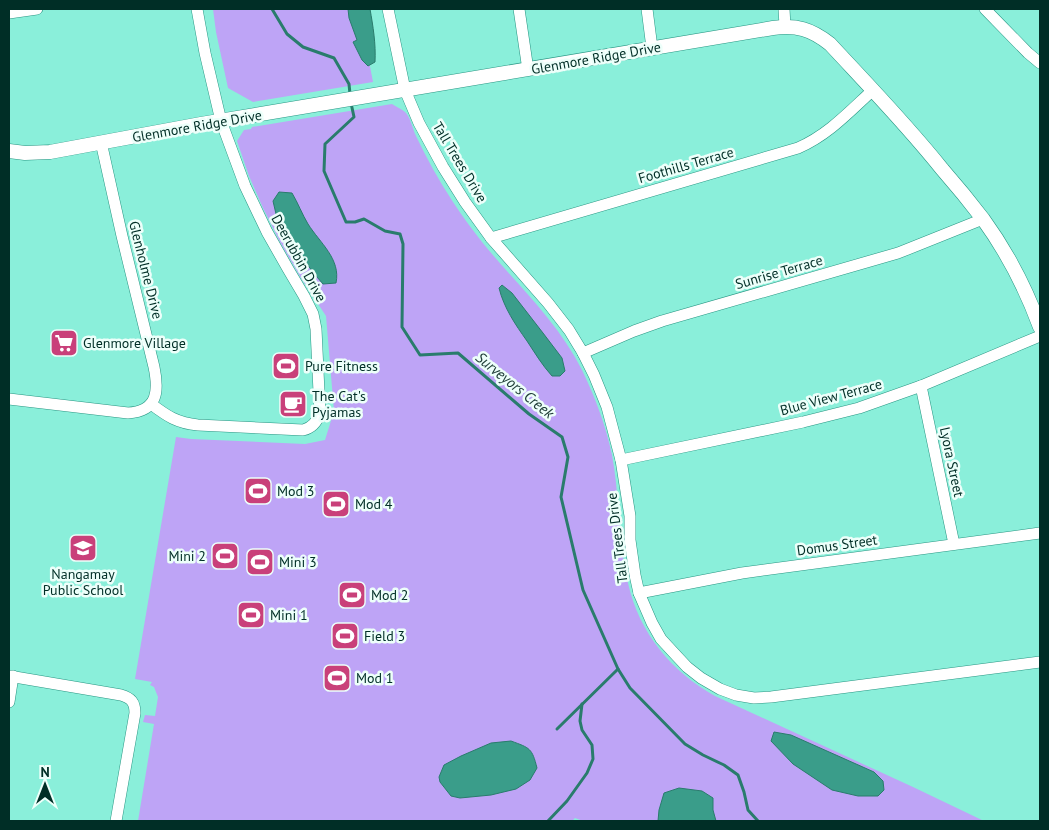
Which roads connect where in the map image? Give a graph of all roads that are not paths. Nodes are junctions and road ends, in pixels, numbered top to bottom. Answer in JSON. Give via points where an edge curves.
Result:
{"nodes":[{"id":1,"x":37,"y":9,"type":"edge"},
{"id":2,"x":197,"y":9,"type":"edge"},
{"id":3,"x":388,"y":9,"type":"edge"},
{"id":4,"x":519,"y":9,"type":"edge"},
{"id":5,"x":647,"y":9,"type":"edge"},
{"id":6,"x":784,"y":9,"type":"edge"},
{"id":7,"x":985,"y":9,"type":"edge"},
{"id":8,"x":9,"y":13,"type":"edge"},
{"id":9,"x":785,"y":26,"type":"junction"},
{"id":10,"x":652,"y":48,"type":"junction"},
{"id":11,"x":1040,"y":62,"type":"edge"},
{"id":12,"x":528,"y":70,"type":"junction"},
{"id":13,"x":405,"y":90,"type":"junction"},
{"id":14,"x":873,"y":90,"type":"junction"},
{"id":15,"x":221,"y":121,"type":"junction"},
{"id":16,"x":101,"y":142,"type":"junction"},
{"id":17,"x":9,"y":151,"type":"edge"},
{"id":18,"x":983,"y":219,"type":"junction"},
{"id":19,"x":491,"y":238,"type":"junction"},
{"id":20,"x":1040,"y":327,"type":"edge"},
{"id":21,"x":1040,"y":336,"type":"edge"},
{"id":22,"x":583,"y":353,"type":"junction"},
{"id":23,"x":921,"y":386,"type":"junction"},
{"id":24,"x":9,"y":398,"type":"edge"},
{"id":25,"x":151,"y":404,"type":"junction"},
{"id":26,"x":621,"y":460,"type":"junction"},
{"id":27,"x":1040,"y":533,"type":"edge"},
{"id":28,"x":954,"y":544,"type":"junction"},
{"id":29,"x":639,"y":593,"type":"junction"},
{"id":30,"x":1040,"y":662,"type":"edge"},
{"id":31,"x":11,"y":676,"type":"edge"},
{"id":32,"x":9,"y":702,"type":"edge"},
{"id":33,"x":116,"y":821,"type":"edge"}],
"edges":[{"from":1,"to":8,"type":"street"},
{"from":2,"to":15,"type":"street","name":"Deerubbin Drive"},
{"from":3,"to":13,"type":"street","name":"Tall Trees Drive"},
{"from":4,"to":12,"type":"street"},
{"from":5,"to":10,"type":"street"},
{"from":6,"to":9,"type":"street"},
{"from":7,"to":11,"type":"street"},
{"from":9,"to":10,"type":"street","name":"Glenmore Ridge Drive"},
{"from":9,"to":14,"type":"street","name":"Glenmore Ridge Drive","via":[[802,29],[830,44]]},
{"from":10,"to":12,"type":"street","name":"Glenmore Ridge Drive"},
{"from":12,"to":13,"type":"street","name":"Glenmore Ridge Drive"},
{"from":13,"to":15,"type":"street","name":"Glenmore Ridge Drive"},
{"from":13,"to":19,"type":"street","name":"Tall Trees Drive","via":[[443,167]]},
{"from":14,"to":18,"type":"street","name":"Glenmore Ridge Drive","via":[[914,134]]},
{"from":14,"to":19,"type":"street","name":"Foothills Terrace","via":[[826,133],[798,148]]},
{"from":15,"to":16,"type":"street","name":"Glenmore Ridge Drive"},
{"from":15,"to":25,"type":"street","name":"Deerubbin Drive","via":[[261,220],[313,314],[319,416],[313,426],[303,430],[198,425],[182,423]]},
{"from":16,"to":17,"type":"street","name":"Glenmore Ridge Drive","via":[[37,153]]},
{"from":16,"to":25,"type":"street","name":"Glenholme Drive","via":[[157,379],[157,391]]},
{"from":18,"to":20,"type":"street","name":"Glenmore Ridge Drive","via":[[1013,268]]},
{"from":18,"to":22,"type":"street","name":"Sunrise Terrace","via":[[898,253],[662,321]]},
{"from":19,"to":22,"type":"street","name":"Tall Trees Drive","via":[[548,303]]},
{"from":21,"to":23,"type":"street","name":"Blue View Terrace"},
{"from":22,"to":26,"type":"street","name":"Tall Trees Drive","via":[[607,407]]},
{"from":23,"to":26,"type":"street","name":"Blue View Terrace","via":[[859,408]]},
{"from":23,"to":28,"type":"street","name":"Lyora Street"},
{"from":24,"to":25,"type":"street","via":[[128,413]]},
{"from":26,"to":29,"type":"street","name":"Tall Trees Drive"},
{"from":27,"to":28,"type":"street","name":"Domus Street"},
{"from":28,"to":29,"type":"street","name":"Domus Street","via":[[742,573]]},
{"from":29,"to":30,"type":"street","name":"Tall Trees Drive","via":[[661,639],[687,667],[720,689],[736,695],[770,697]]},
{"from":31,"to":32,"type":"street"},
{"from":31,"to":33,"type":"street","via":[[121,695],[132,700],[135,707]]}]}
